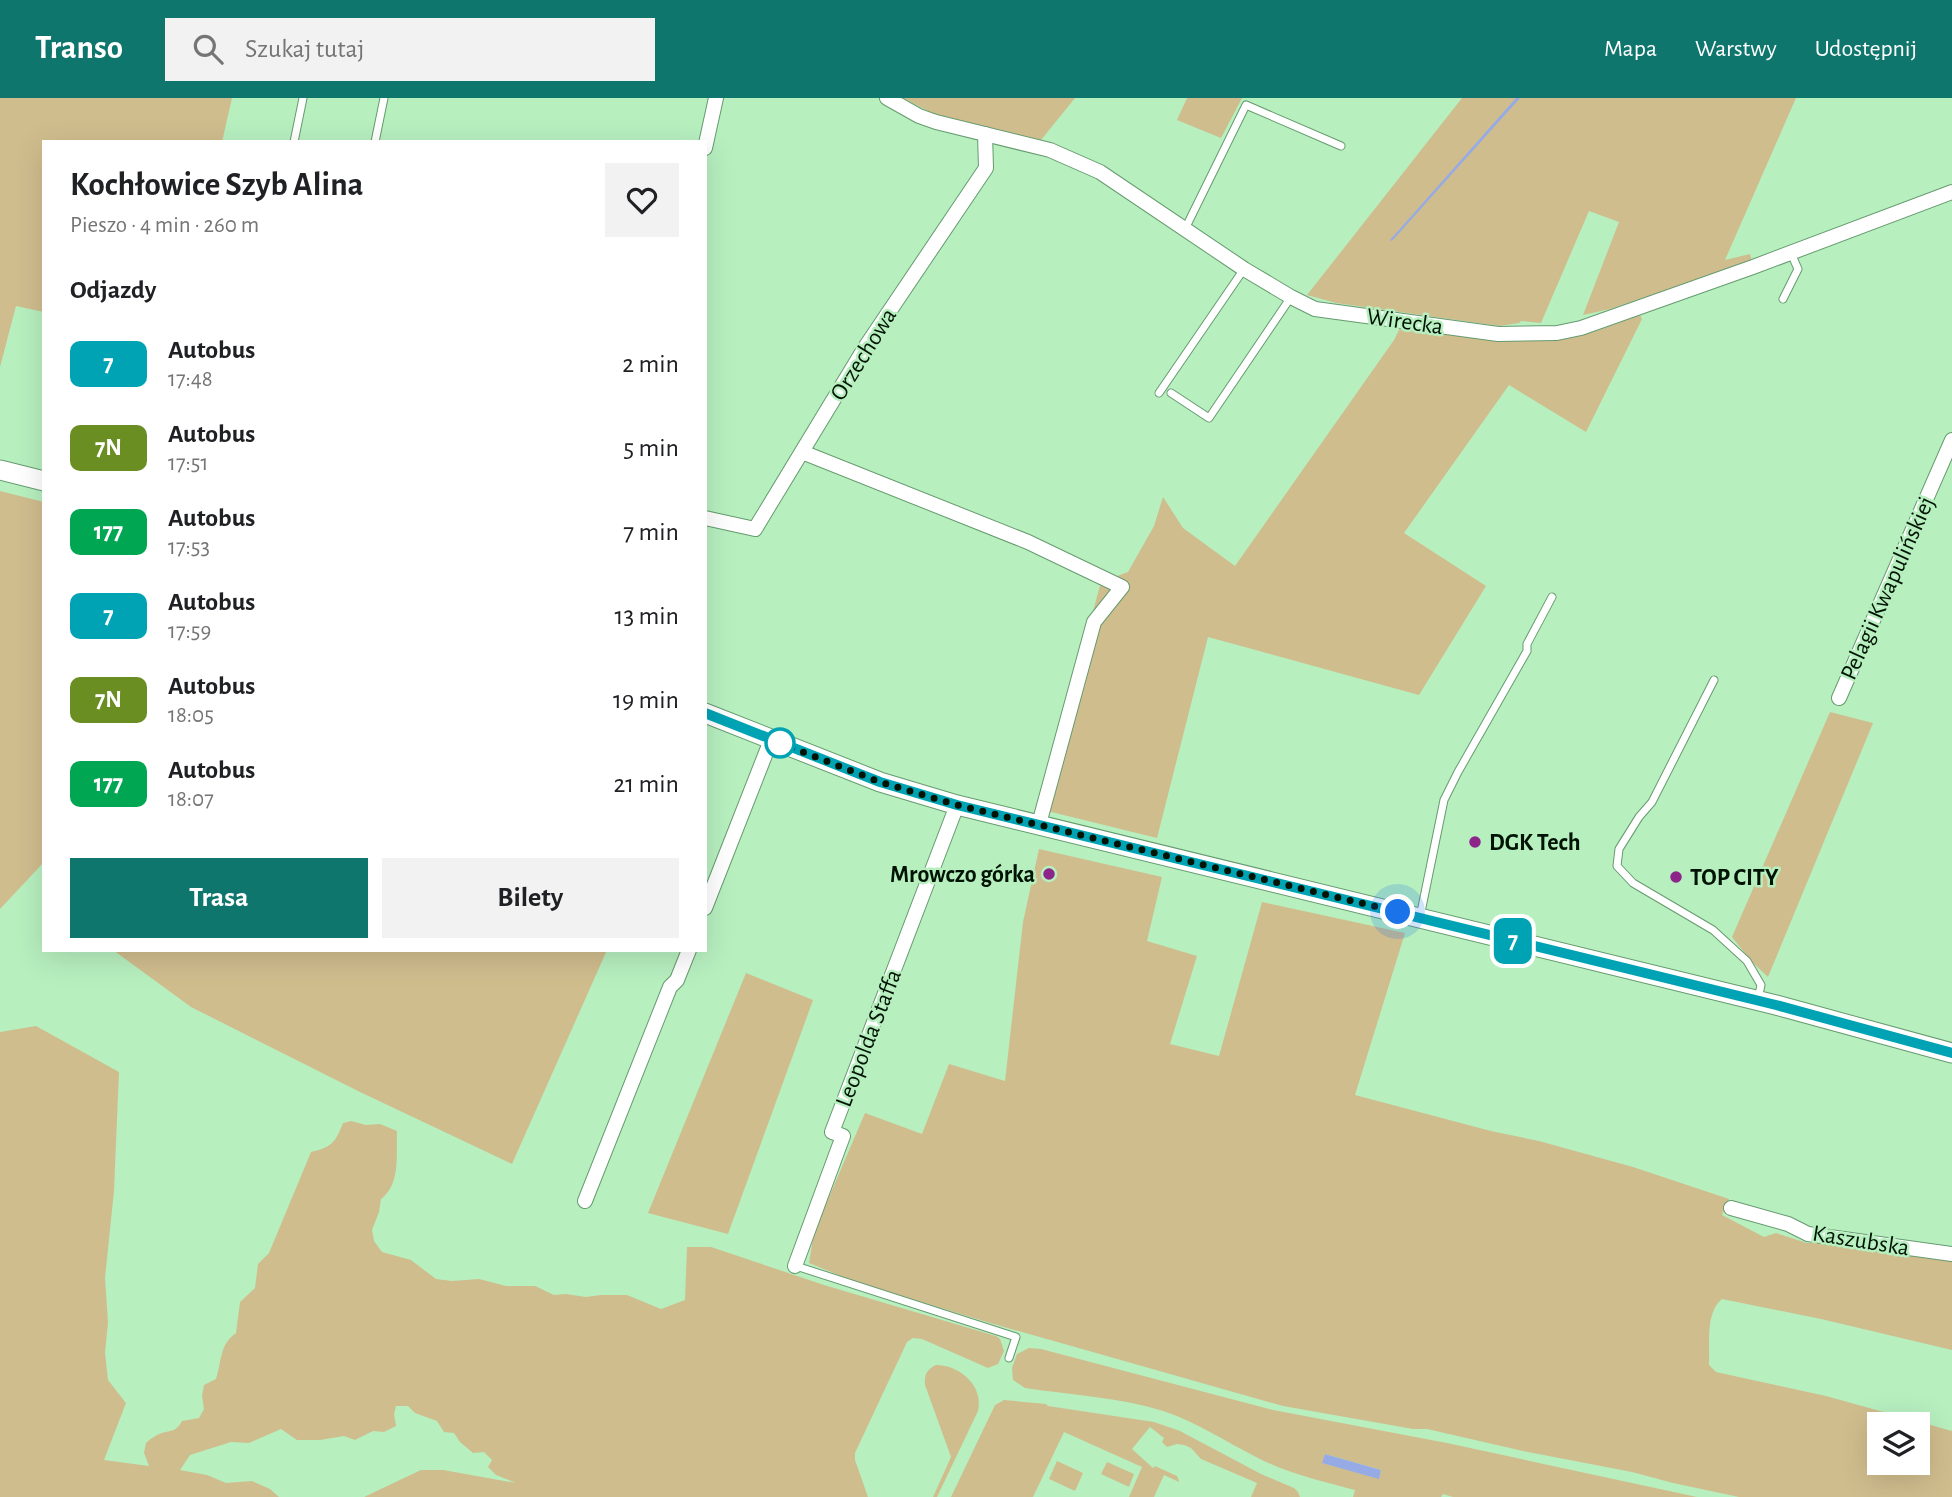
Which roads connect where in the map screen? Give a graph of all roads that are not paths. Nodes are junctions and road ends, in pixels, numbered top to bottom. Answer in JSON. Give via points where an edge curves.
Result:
{"nodes":[{"id":1,"x":303,"y":98,"type":"edge"},
{"id":2,"x":384,"y":98,"type":"edge"},
{"id":3,"x":716,"y":98,"type":"edge"},
{"id":4,"x":887,"y":98,"type":"edge"},
{"id":5,"x":1248,"y":102,"type":"edge"},
{"id":6,"x":985,"y":134,"type":"junction"},
{"id":7,"x":294,"y":140,"type":"edge"},
{"id":8,"x":375,"y":140,"type":"edge"},
{"id":9,"x":707,"y":140,"type":"edge"},
{"id":10,"x":1341,"y":146,"type":"dead end"},
{"id":11,"x":1952,"y":192,"type":"edge"},
{"id":12,"x":1185,"y":229,"type":"junction"},
{"id":13,"x":1791,"y":253,"type":"junction"},
{"id":14,"x":1244,"y":269,"type":"junction"},
{"id":15,"x":1291,"y":297,"type":"junction"},
{"id":16,"x":1783,"y":299,"type":"dead end"},
{"id":17,"x":1159,"y":393,"type":"dead end"},
{"id":18,"x":1171,"y":393,"type":"dead end"},
{"id":19,"x":1952,"y":440,"type":"edge"},
{"id":20,"x":802,"y":452,"type":"junction"},
{"id":21,"x":0,"y":470,"type":"edge"},
{"id":22,"x":42,"y":480,"type":"edge"},
{"id":23,"x":707,"y":518,"type":"edge"},
{"id":24,"x":1552,"y":597,"type":"dead end"},
{"id":25,"x":1714,"y":680,"type":"dead end"},
{"id":26,"x":1839,"y":698,"type":"dead end"},
{"id":27,"x":707,"y":714,"type":"edge"},
{"id":28,"x":771,"y":740,"type":"junction"},
{"id":29,"x":957,"y":805,"type":"junction"},
{"id":30,"x":1039,"y":824,"type":"junction"},
{"id":31,"x":707,"y":903,"type":"edge"},
{"id":32,"x":1420,"y":918,"type":"junction"},
{"id":33,"x":688,"y":952,"type":"edge"},
{"id":34,"x":1757,"y":1001,"type":"junction"},
{"id":35,"x":1952,"y":1053,"type":"edge"},
{"id":36,"x":585,"y":1201,"type":"dead end"},
{"id":37,"x":1731,"y":1208,"type":"dead end"},
{"id":38,"x":1952,"y":1254,"type":"edge"},
{"id":39,"x":795,"y":1266,"type":"joint"},
{"id":40,"x":1009,"y":1358,"type":"dead end"}],
"edges":[{"from":1,"to":7,"type":"lane"},
{"from":2,"to":8,"type":"lane"},
{"from":3,"to":9,"type":"street"},
{"from":4,"to":6,"type":"street","name":"Wirecka","via":[[919,116]]},
{"from":5,"to":10,"type":"lane"},
{"from":5,"to":12,"type":"lane"},
{"from":6,"to":12,"type":"street","name":"Wirecka","via":[[1050,150],[1100,172]]},
{"from":6,"to":20,"type":"street","name":"Orzechowa","via":[[986,168],[866,346]]},
{"from":11,"to":13,"type":"street","name":"Wirecka"},
{"from":12,"to":14,"type":"street","name":"Wirecka"},
{"from":13,"to":15,"type":"street","name":"Wirecka","via":[[1557,333],[1460,329],[1315,309]]},
{"from":13,"to":16,"type":"lane","via":[[1798,269]]},
{"from":14,"to":15,"type":"street","name":"Wirecka"},
{"from":14,"to":17,"type":"lane"},
{"from":15,"to":18,"type":"lane","via":[[1209,418]]},
{"from":19,"to":26,"type":"street","name":"Pelagii Kwapulińskiej"},
{"from":20,"to":23,"type":"street","name":"Orzechowa","via":[[755,529]]},
{"from":20,"to":30,"type":"street","via":[[1028,542],[1122,587],[1094,622]]},
{"from":21,"to":22,"type":"street"},
{"from":24,"to":32,"type":"lane","via":[[1444,800]]},
{"from":25,"to":34,"type":"lane","via":[[1652,802],[1619,849],[1617,866],[1633,883],[1713,930],[1747,961],[1761,985]]},
{"from":27,"to":28,"type":"street"},
{"from":28,"to":29,"type":"street","via":[[880,782]]},
{"from":28,"to":31,"type":"street"},
{"from":29,"to":30,"type":"street"},
{"from":29,"to":39,"type":"street","name":"Leopolda Staffa","via":[[832,1132],[843,1136]]},
{"from":30,"to":32,"type":"street"},
{"from":32,"to":34,"type":"street"},
{"from":33,"to":36,"type":"street"},
{"from":34,"to":35,"type":"street"},
{"from":37,"to":38,"type":"street","name":"Kaszubska","via":[[1808,1234]]},
{"from":39,"to":40,"type":"lane","via":[[1016,1337]]}]}
